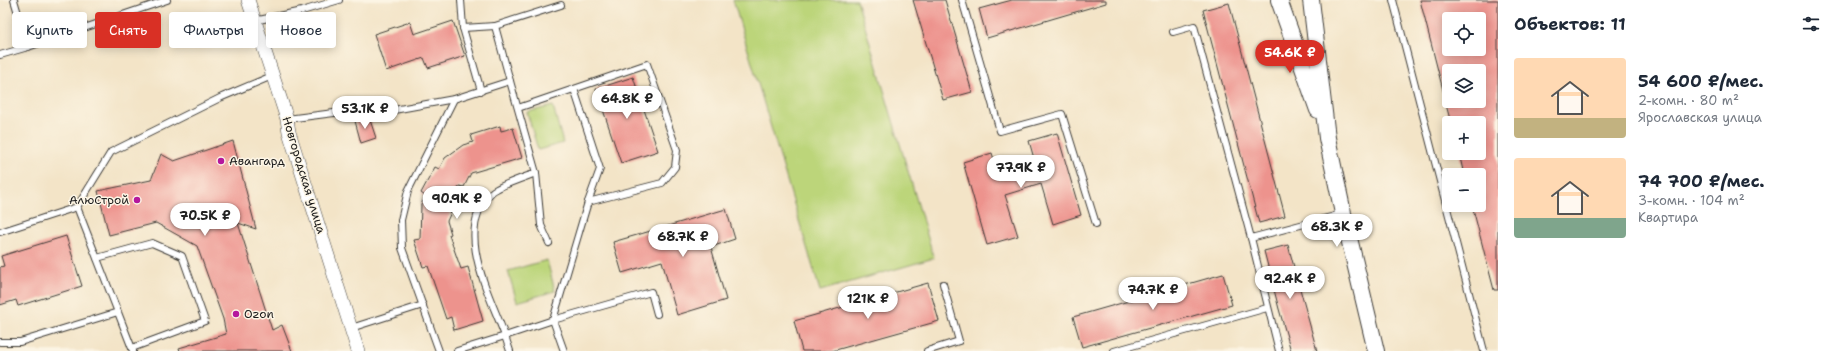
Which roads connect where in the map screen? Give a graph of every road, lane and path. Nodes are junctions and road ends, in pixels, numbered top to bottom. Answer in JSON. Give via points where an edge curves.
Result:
{"nodes":[{"id":1,"x":14,"y":0,"type":"edge"},
{"id":2,"x":167,"y":0,"type":"edge"},
{"id":3,"x":248,"y":0,"type":"edge"},
{"id":4,"x":340,"y":0,"type":"edge"},
{"id":5,"x":461,"y":0,"type":"edge"},
{"id":6,"x":962,"y":0,"type":"edge"},
{"id":7,"x":1280,"y":0,"type":"edge"},
{"id":8,"x":1311,"y":0,"type":"edge"},
{"id":9,"x":1393,"y":0,"type":"edge"},
{"id":10,"x":561,"y":5,"type":"dead end"},
{"id":11,"x":18,"y":12,"type":"edge"},
{"id":12,"x":251,"y":12,"type":"edge"},
{"id":13,"x":258,"y":20,"type":"edge"},
{"id":14,"x":495,"y":26,"type":"junction"},
{"id":15,"x":87,"y":27,"type":"edge"},
{"id":16,"x":463,"y":28,"type":"junction"},
{"id":17,"x":1173,"y":32,"type":"dead end"},
{"id":18,"x":258,"y":33,"type":"edge"},
{"id":19,"x":24,"y":48,"type":"edge"},
{"id":20,"x":0,"y":55,"type":"edge"},
{"id":21,"x":272,"y":76,"type":"junction"},
{"id":22,"x":510,"y":81,"type":"junction"},
{"id":23,"x":574,"y":89,"type":"junction"},
{"id":24,"x":482,"y":91,"type":"junction"},
{"id":25,"x":454,"y":99,"type":"junction"},
{"id":26,"x":518,"y":108,"type":"junction"},
{"id":27,"x":287,"y":120,"type":"junction"},
{"id":28,"x":1327,"y":138,"type":"junction"},
{"id":29,"x":536,"y":173,"type":"junction"},
{"id":30,"x":588,"y":202,"type":"junction"},
{"id":31,"x":77,"y":207,"type":"junction"},
{"id":32,"x":1343,"y":213,"type":"junction"},
{"id":33,"x":1096,"y":224,"type":"dead end"},
{"id":34,"x":0,"y":232,"type":"edge"},
{"id":35,"x":1251,"y":238,"type":"junction"},
{"id":36,"x":549,"y":243,"type":"dead end"},
{"id":37,"x":97,"y":258,"type":"junction"},
{"id":38,"x":943,"y":284,"type":"dead end"},
{"id":39,"x":422,"y":305,"type":"junction"},
{"id":40,"x":1268,"y":308,"type":"junction"},
{"id":41,"x":118,"y":312,"type":"junction"},
{"id":42,"x":657,"y":314,"type":"dead end"},
{"id":43,"x":553,"y":320,"type":"junction"},
{"id":44,"x":351,"y":328,"type":"junction"},
{"id":45,"x":505,"y":336,"type":"junction"},
{"id":46,"x":0,"y":342,"type":"edge"},
{"id":47,"x":132,"y":350,"type":"edge"},
{"id":48,"x":358,"y":351,"type":"edge"},
{"id":49,"x":439,"y":351,"type":"edge"},
{"id":50,"x":457,"y":351,"type":"edge"},
{"id":51,"x":510,"y":351,"type":"edge"},
{"id":52,"x":564,"y":351,"type":"edge"},
{"id":53,"x":927,"y":351,"type":"edge"},
{"id":54,"x":1114,"y":351,"type":"edge"},
{"id":55,"x":1279,"y":351,"type":"edge"},
{"id":56,"x":1376,"y":351,"type":"edge"},
{"id":57,"x":1484,"y":351,"type":"edge"}],
"edges":[{"from":1,"to":11,"type":"lane"},
{"from":2,"to":15,"type":"lane"},
{"from":3,"to":12,"type":"street","name":"Новгородская улица"},
{"from":4,"to":13,"type":"lane"},
{"from":5,"to":16,"type":"lane"},
{"from":6,"to":33,"type":"lane","via":[[1000,131],[1062,114]]},
{"from":7,"to":28,"type":"street"},
{"from":8,"to":28,"type":"street"},
{"from":9,"to":57,"type":"lane"},
{"from":10,"to":14,"type":"lane"},
{"from":14,"to":16,"type":"lane"},
{"from":14,"to":22,"type":"lane"},
{"from":16,"to":24,"type":"lane"},
{"from":17,"to":35,"type":"lane","via":[[1194,26]]},
{"from":18,"to":21,"type":"street","name":"Новгородская улица"},
{"from":19,"to":20,"type":"lane"},
{"from":21,"to":27,"type":"street","name":"Новгородская улица"},
{"from":21,"to":31,"type":"lane","via":[[222,97],[111,152]]},
{"from":22,"to":24,"type":"lane"},
{"from":22,"to":26,"type":"lane"},
{"from":23,"to":26,"type":"lane"},
{"from":23,"to":30,"type":"lane","via":[[600,170]]},
{"from":23,"to":30,"type":"lane","via":[[647,64],[677,150],[675,167],[662,183]]},
{"from":24,"to":25,"type":"lane"},
{"from":25,"to":27,"type":"lane","via":[[383,112],[334,113]]},
{"from":25,"to":39,"type":"lane","via":[[408,192],[401,220],[402,248]]},
{"from":26,"to":29,"type":"lane"},
{"from":27,"to":44,"type":"street","name":"Новгородская улица"},
{"from":28,"to":32,"type":"street"},
{"from":29,"to":36,"type":"lane","via":[[541,225]]},
{"from":29,"to":45,"type":"lane","via":[[492,192],[477,212],[473,234],[477,261]]},
{"from":30,"to":43,"type":"lane"},
{"from":31,"to":34,"type":"lane"},
{"from":31,"to":37,"type":"lane"},
{"from":32,"to":35,"type":"lane"},
{"from":32,"to":56,"type":"street"},
{"from":35,"to":40,"type":"lane"},
{"from":37,"to":41,"type":"lane"},
{"from":37,"to":47,"type":"lane","via":[[152,242],[182,256],[205,321]]},
{"from":38,"to":53,"type":"lane","via":[[959,341]]},
{"from":39,"to":44,"type":"lane"},
{"from":39,"to":49,"type":"lane"},
{"from":40,"to":54,"type":"lane"},
{"from":40,"to":55,"type":"lane"},
{"from":41,"to":46,"type":"lane","via":[[20,342]]},
{"from":41,"to":47,"type":"lane"},
{"from":42,"to":43,"type":"lane","via":[[651,292]]},
{"from":43,"to":45,"type":"lane"},
{"from":43,"to":52,"type":"lane"},
{"from":44,"to":48,"type":"street","name":"Новгородская улица"},
{"from":45,"to":50,"type":"lane"},
{"from":45,"to":51,"type":"lane"}]}
